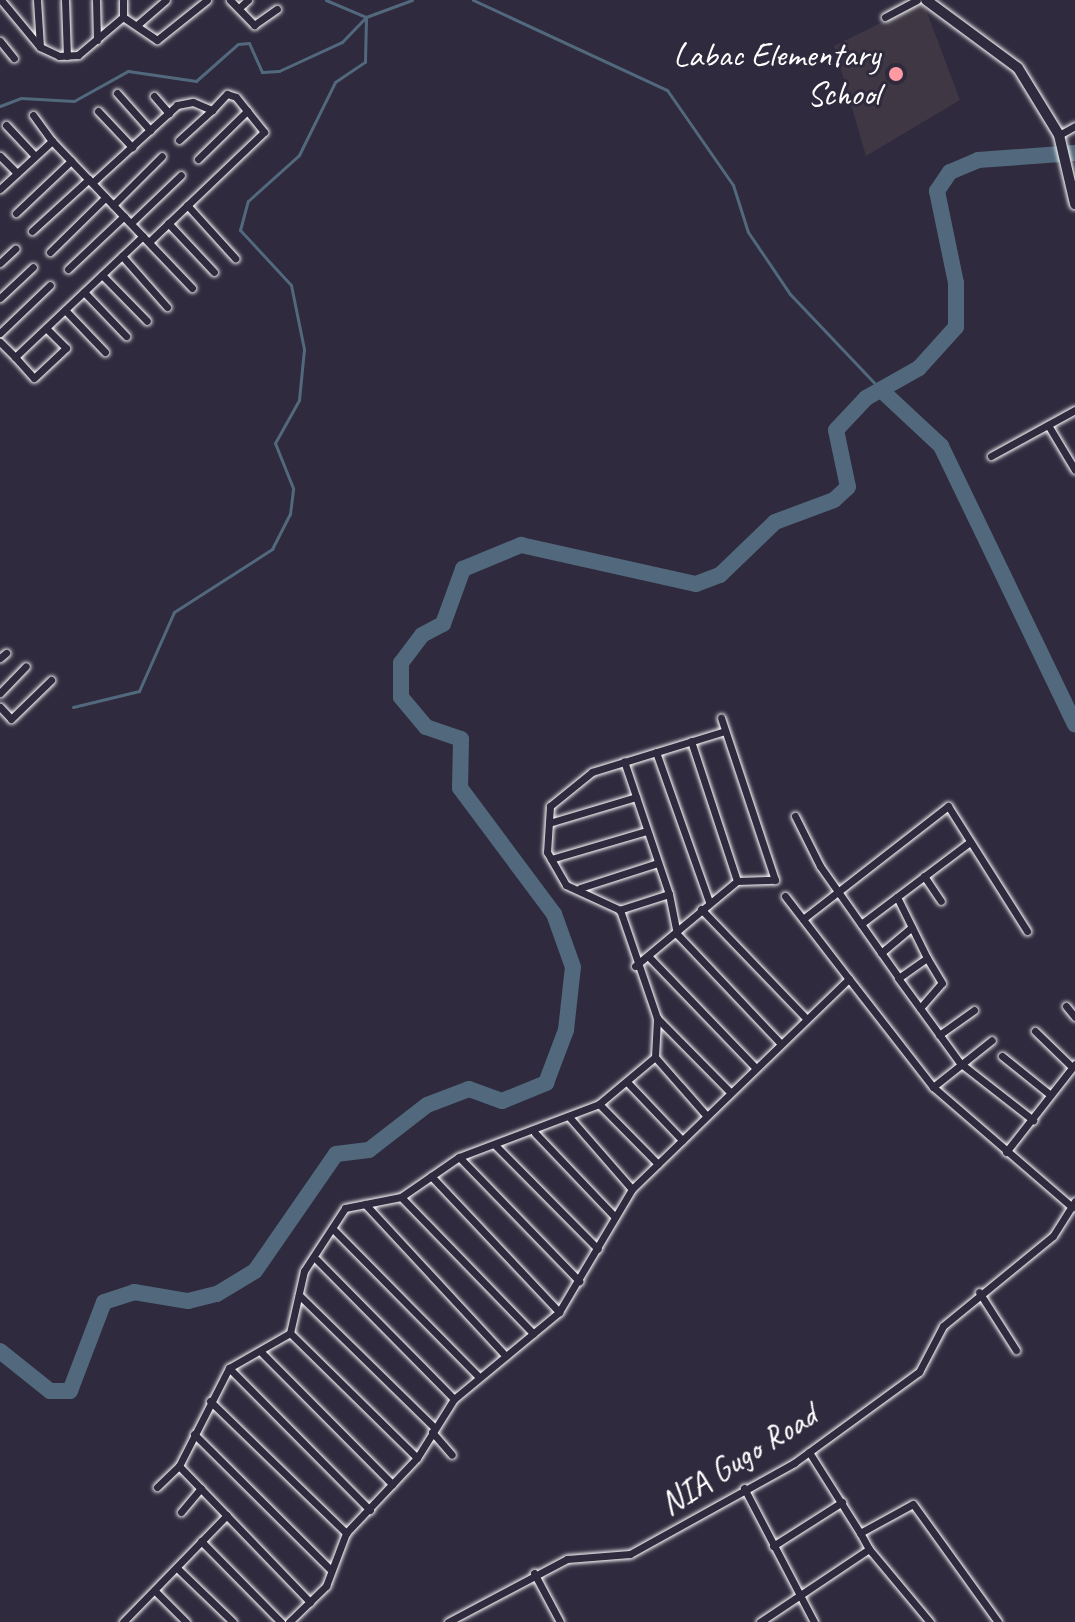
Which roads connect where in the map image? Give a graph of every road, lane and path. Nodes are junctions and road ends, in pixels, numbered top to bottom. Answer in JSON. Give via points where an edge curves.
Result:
{"nodes":[{"id":1,"x":1,"y":0,"type":"edge"},
{"id":2,"x":37,"y":0,"type":"edge"},
{"id":3,"x":65,"y":0,"type":"edge"},
{"id":4,"x":96,"y":0,"type":"edge"},
{"id":5,"x":166,"y":0,"type":"edge"},
{"id":6,"x":207,"y":0,"type":"edge"},
{"id":7,"x":230,"y":0,"type":"edge"},
{"id":8,"x":248,"y":0,"type":"edge"},
{"id":9,"x":917,"y":0,"type":"edge"},
{"id":10,"x":926,"y":0,"type":"edge"},
{"id":11,"x":124,"y":2,"type":"edge"},
{"id":12,"x":239,"y":8,"type":"junction"},
{"id":13,"x":277,"y":9,"type":"dead end"},
{"id":14,"x":123,"y":17,"type":"junction"},
{"id":15,"x":885,"y":17,"type":"dead end"},
{"id":16,"x":137,"y":25,"type":"junction"},
{"id":17,"x":97,"y":40,"type":"junction"},
{"id":18,"x":0,"y":41,"type":"edge"},
{"id":19,"x":40,"y":47,"type":"junction"},
{"id":20,"x":67,"y":56,"type":"junction"},
{"id":21,"x":14,"y":58,"type":"dead end"},
{"id":22,"x":117,"y":93,"type":"dead end"},
{"id":23,"x":154,"y":96,"type":"dead end"},
{"id":24,"x":212,"y":110,"type":"junction"},
{"id":25,"x":98,"y":111,"type":"dead end"},
{"id":26,"x":247,"y":111,"type":"junction"},
{"id":27,"x":169,"y":113,"type":"junction"},
{"id":28,"x":33,"y":115,"type":"dead end"},
{"id":29,"x":6,"y":125,"type":"dead end"},
{"id":30,"x":1075,"y":126,"type":"edge"},
{"id":31,"x":150,"y":130,"type":"junction"},
{"id":32,"x":1059,"y":135,"type":"junction"},
{"id":33,"x":179,"y":140,"type":"dead end"},
{"id":34,"x":52,"y":141,"type":"junction"},
{"id":35,"x":132,"y":147,"type":"junction"},
{"id":36,"x":0,"y":156,"type":"edge"},
{"id":37,"x":35,"y":156,"type":"junction"},
{"id":38,"x":162,"y":156,"type":"dead end"},
{"id":39,"x":198,"y":159,"type":"dead end"},
{"id":40,"x":71,"y":161,"type":"junction"},
{"id":41,"x":17,"y":173,"type":"junction"},
{"id":42,"x":181,"y":175,"type":"dead end"},
{"id":43,"x":90,"y":181,"type":"junction"},
{"id":44,"x":0,"y":189,"type":"edge"},
{"id":45,"x":106,"y":197,"type":"junction"},
{"id":46,"x":1075,"y":204,"type":"edge"},
{"id":47,"x":113,"y":205,"type":"junction"},
{"id":48,"x":187,"y":205,"type":"junction"},
{"id":49,"x":16,"y":213,"type":"dead end"},
{"id":50,"x":124,"y":216,"type":"junction"},
{"id":51,"x":131,"y":223,"type":"junction"},
{"id":52,"x":168,"y":223,"type":"junction"},
{"id":53,"x":32,"y":231,"type":"dead end"},
{"id":54,"x":146,"y":239,"type":"junction"},
{"id":55,"x":15,"y":249,"type":"dead end"},
{"id":56,"x":50,"y":252,"type":"dead end"},
{"id":57,"x":122,"y":256,"type":"junction"},
{"id":58,"x":235,"y":258,"type":"dead end"},
{"id":59,"x":0,"y":263,"type":"edge"},
{"id":60,"x":33,"y":267,"type":"dead end"},
{"id":61,"x":68,"y":269,"type":"dead end"},
{"id":62,"x":214,"y":272,"type":"dead end"},
{"id":63,"x":102,"y":275,"type":"junction"},
{"id":64,"x":50,"y":285,"type":"dead end"},
{"id":65,"x":192,"y":288,"type":"dead end"},
{"id":66,"x":84,"y":292,"type":"junction"},
{"id":67,"x":0,"y":298,"type":"edge"},
{"id":68,"x":167,"y":307,"type":"dead end"},
{"id":69,"x":65,"y":310,"type":"junction"},
{"id":70,"x":147,"y":321,"type":"dead end"},
{"id":71,"x":46,"y":328,"type":"junction"},
{"id":72,"x":0,"y":333,"type":"edge"},
{"id":73,"x":126,"y":336,"type":"dead end"},
{"id":74,"x":0,"y":342,"type":"edge"},
{"id":75,"x":105,"y":352,"type":"dead end"},
{"id":76,"x":15,"y":357,"type":"junction"},
{"id":77,"x":1075,"y":410,"type":"edge"},
{"id":78,"x":1048,"y":425,"type":"junction"},
{"id":79,"x":991,"y":456,"type":"dead end"},
{"id":80,"x":1075,"y":470,"type":"edge"},
{"id":81,"x":26,"y":666,"type":"dead end"},
{"id":82,"x":51,"y":680,"type":"dead end"},
{"id":83,"x":0,"y":693,"type":"edge"},
{"id":84,"x":0,"y":707,"type":"edge"},
{"id":85,"x":721,"y":718,"type":"dead end"},
{"id":86,"x":725,"y":731,"type":"junction"},
{"id":87,"x":691,"y":741,"type":"junction"},
{"id":88,"x":656,"y":752,"type":"junction"},
{"id":89,"x":624,"y":761,"type":"junction"},
{"id":90,"x":636,"y":797,"type":"junction"},
{"id":91,"x":795,"y":816,"type":"dead end"},
{"id":92,"x":549,"y":823,"type":"junction"},
{"id":93,"x":647,"y":831,"type":"junction"},
{"id":94,"x":970,"y":842,"type":"junction"},
{"id":95,"x":551,"y":859,"type":"junction"},
{"id":96,"x":658,"y":863,"type":"junction"},
{"id":97,"x":924,"y":876,"type":"junction"},
{"id":98,"x":737,"y":881,"type":"junction"},
{"id":99,"x":578,"y":889,"type":"junction"},
{"id":100,"x":669,"y":894,"type":"junction"},
{"id":101,"x":840,"y":894,"type":"junction"},
{"id":102,"x":785,"y":896,"type":"dead end"},
{"id":103,"x":897,"y":897,"type":"junction"},
{"id":104,"x":941,"y":901,"type":"dead end"},
{"id":105,"x":709,"y":902,"type":"junction"},
{"id":106,"x":701,"y":909,"type":"junction"},
{"id":107,"x":619,"y":910,"type":"junction"},
{"id":108,"x":803,"y":919,"type":"junction"},
{"id":109,"x":861,"y":924,"type":"junction"},
{"id":110,"x":912,"y":927,"type":"junction"},
{"id":111,"x":1027,"y":931,"type":"dead end"},
{"id":112,"x":677,"y":934,"type":"junction"},
{"id":113,"x":881,"y":953,"type":"junction"},
{"id":114,"x":649,"y":957,"type":"junction"},
{"id":115,"x":927,"y":958,"type":"junction"},
{"id":116,"x":635,"y":966,"type":"junction"},
{"id":117,"x":899,"y":978,"type":"junction"},
{"id":118,"x":849,"y":979,"type":"junction"},
{"id":119,"x":1066,"y":1006,"type":"dead end"},
{"id":120,"x":920,"y":1008,"type":"junction"},
{"id":121,"x":974,"y":1010,"type":"dead end"},
{"id":122,"x":1075,"y":1017,"type":"edge"},
{"id":123,"x":657,"y":1018,"type":"junction"},
{"id":124,"x":806,"y":1018,"type":"junction"},
{"id":125,"x":1035,"y":1031,"type":"dead end"},
{"id":126,"x":939,"y":1035,"type":"junction"},
{"id":127,"x":992,"y":1040,"type":"dead end"},
{"id":128,"x":781,"y":1044,"type":"junction"},
{"id":129,"x":1002,"y":1056,"type":"dead end"},
{"id":130,"x":655,"y":1057,"type":"junction"},
{"id":131,"x":960,"y":1063,"type":"junction"},
{"id":132,"x":1073,"y":1066,"type":"edge"},
{"id":133,"x":756,"y":1068,"type":"junction"},
{"id":134,"x":628,"y":1083,"type":"junction"},
{"id":135,"x":933,"y":1087,"type":"junction"},
{"id":136,"x":730,"y":1092,"type":"junction"},
{"id":137,"x":1048,"y":1093,"type":"junction"},
{"id":138,"x":599,"y":1104,"type":"junction"},
{"id":139,"x":706,"y":1115,"type":"junction"},
{"id":140,"x":570,"y":1118,"type":"junction"},
{"id":141,"x":1033,"y":1120,"type":"junction"},
{"id":142,"x":535,"y":1133,"type":"junction"},
{"id":143,"x":682,"y":1140,"type":"junction"},
{"id":144,"x":495,"y":1145,"type":"junction"},
{"id":145,"x":1006,"y":1152,"type":"junction"},
{"id":146,"x":459,"y":1157,"type":"junction"},
{"id":147,"x":658,"y":1164,"type":"junction"},
{"id":148,"x":431,"y":1176,"type":"junction"},
{"id":149,"x":632,"y":1189,"type":"junction"},
{"id":150,"x":401,"y":1197,"type":"junction"},
{"id":151,"x":365,"y":1204,"type":"junction"},
{"id":152,"x":1073,"y":1204,"type":"edge"},
{"id":153,"x":615,"y":1217,"type":"junction"},
{"id":154,"x":335,"y":1231,"type":"junction"},
{"id":155,"x":598,"y":1249,"type":"junction"},
{"id":156,"x":317,"y":1260,"type":"junction"},
{"id":157,"x":579,"y":1281,"type":"junction"},
{"id":158,"x":979,"y":1292,"type":"junction"},
{"id":159,"x":299,"y":1295,"type":"junction"},
{"id":160,"x":559,"y":1312,"type":"junction"},
{"id":161,"x":290,"y":1333,"type":"junction"},
{"id":162,"x":533,"y":1333,"type":"junction"},
{"id":163,"x":1016,"y":1350,"type":"dead end"},
{"id":164,"x":262,"y":1353,"type":"junction"},
{"id":165,"x":506,"y":1356,"type":"junction"},
{"id":166,"x":229,"y":1368,"type":"junction"},
{"id":167,"x":478,"y":1376,"type":"junction"},
{"id":168,"x":454,"y":1399,"type":"junction"},
{"id":169,"x":210,"y":1401,"type":"junction"},
{"id":170,"x":433,"y":1430,"type":"junction"},
{"id":171,"x":194,"y":1434,"type":"junction"},
{"id":172,"x":809,"y":1452,"type":"junction"},
{"id":173,"x":452,"y":1455,"type":"dead end"},
{"id":174,"x":417,"y":1458,"type":"junction"},
{"id":175,"x":179,"y":1466,"type":"junction"},
{"id":176,"x":392,"y":1484,"type":"junction"},
{"id":177,"x":157,"y":1487,"type":"dead end"},
{"id":178,"x":201,"y":1488,"type":"junction"},
{"id":179,"x":744,"y":1488,"type":"junction"},
{"id":180,"x":842,"y":1502,"type":"junction"},
{"id":181,"x":370,"y":1510,"type":"junction"},
{"id":182,"x":181,"y":1512,"type":"dead end"},
{"id":183,"x":227,"y":1515,"type":"junction"},
{"id":184,"x":346,"y":1533,"type":"junction"},
{"id":185,"x":860,"y":1533,"type":"junction"},
{"id":186,"x":201,"y":1541,"type":"junction"},
{"id":187,"x":773,"y":1546,"type":"junction"},
{"id":188,"x":869,"y":1549,"type":"junction"},
{"id":189,"x":178,"y":1569,"type":"junction"},
{"id":190,"x":331,"y":1570,"type":"junction"},
{"id":191,"x":534,"y":1573,"type":"junction"},
{"id":192,"x":155,"y":1591,"type":"junction"},
{"id":193,"x":797,"y":1596,"type":"junction"},
{"id":194,"x":310,"y":1602,"type":"junction"},
{"id":195,"x":131,"y":1615,"type":"junction"},
{"id":196,"x":123,"y":1622,"type":"edge"},
{"id":197,"x":137,"y":1622,"type":"edge"},
{"id":198,"x":186,"y":1622,"type":"edge"},
{"id":199,"x":233,"y":1622,"type":"edge"},
{"id":200,"x":281,"y":1622,"type":"edge"},
{"id":201,"x":289,"y":1622,"type":"edge"},
{"id":202,"x":448,"y":1622,"type":"edge"},
{"id":203,"x":560,"y":1622,"type":"edge"},
{"id":204,"x":760,"y":1622,"type":"edge"},
{"id":205,"x":814,"y":1622,"type":"edge"},
{"id":206,"x":930,"y":1622,"type":"edge"},
{"id":207,"x":998,"y":1622,"type":"edge"}],
"edges":[{"from":1,"to":19,"type":"street"},
{"from":2,"to":19,"type":"street"},
{"from":3,"to":20,"type":"street"},
{"from":4,"to":17,"type":"street"},
{"from":5,"to":16,"type":"street"},
{"from":6,"to":16,"type":"street","via":[[157,40],[146,40]]},
{"from":7,"to":12,"type":"street"},
{"from":8,"to":12,"type":"street"},
{"from":9,"to":15,"type":"street"},
{"from":10,"to":32,"type":"main road","via":[[1005,55]]},
{"from":11,"to":14,"type":"street"},
{"from":12,"to":13,"type":"street","via":[[254,25]]},
{"from":14,"to":16,"type":"street"},
{"from":14,"to":17,"type":"street"},
{"from":17,"to":20,"type":"street"},
{"from":18,"to":21,"type":"street"},
{"from":19,"to":20,"type":"street"},
{"from":22,"to":31,"type":"street"},
{"from":23,"to":27,"type":"street"},
{"from":24,"to":26,"type":"street","via":[[227,94]]},
{"from":24,"to":27,"type":"street","via":[[193,102]]},
{"from":24,"to":33,"type":"street"},
{"from":25,"to":35,"type":"street"},
{"from":26,"to":39,"type":"street"},
{"from":26,"to":48,"type":"street","via":[[264,132]]},
{"from":27,"to":31,"type":"street"},
{"from":28,"to":34,"type":"street"},
{"from":29,"to":37,"type":"street"},
{"from":30,"to":32,"type":"street"},
{"from":31,"to":35,"type":"street"},
{"from":32,"to":46,"type":"main road"},
{"from":34,"to":37,"type":"street"},
{"from":34,"to":40,"type":"street"},
{"from":35,"to":43,"type":"street"},
{"from":36,"to":41,"type":"street"},
{"from":37,"to":41,"type":"street"},
{"from":38,"to":47,"type":"street"},
{"from":40,"to":43,"type":"street"},
{"from":40,"to":49,"type":"street"},
{"from":41,"to":44,"type":"street"},
{"from":42,"to":51,"type":"street"},
{"from":43,"to":45,"type":"street"},
{"from":43,"to":53,"type":"street"},
{"from":45,"to":47,"type":"street"},
{"from":45,"to":56,"type":"street"},
{"from":47,"to":50,"type":"street"},
{"from":48,"to":52,"type":"street"},
{"from":48,"to":58,"type":"street"},
{"from":50,"to":51,"type":"street"},
{"from":50,"to":61,"type":"street"},
{"from":51,"to":54,"type":"street"},
{"from":52,"to":54,"type":"street"},
{"from":52,"to":62,"type":"street"},
{"from":54,"to":57,"type":"street"},
{"from":54,"to":65,"type":"street"},
{"from":55,"to":59,"type":"street"},
{"from":57,"to":63,"type":"street"},
{"from":57,"to":68,"type":"street"},
{"from":60,"to":67,"type":"street"},
{"from":63,"to":66,"type":"street"},
{"from":63,"to":70,"type":"street"},
{"from":64,"to":72,"type":"street"},
{"from":66,"to":69,"type":"street"},
{"from":66,"to":73,"type":"street"},
{"from":69,"to":71,"type":"street"},
{"from":69,"to":75,"type":"street"},
{"from":71,"to":76,"type":"street"},
{"from":71,"to":76,"type":"street","via":[[66,348],[34,378]]},
{"from":74,"to":76,"type":"street"},
{"from":77,"to":78,"type":"street"},
{"from":78,"to":79,"type":"street"},
{"from":78,"to":80,"type":"street"},
{"from":81,"to":83,"type":"street"},
{"from":82,"to":84,"type":"street","via":[[11,719]]},
{"from":85,"to":86,"type":"street"},
{"from":86,"to":87,"type":"street"},
{"from":86,"to":98,"type":"street","via":[[775,880]]},
{"from":87,"to":88,"type":"street"},
{"from":87,"to":98,"type":"street"},
{"from":88,"to":89,"type":"street"},
{"from":88,"to":105,"type":"street"},
{"from":89,"to":90,"type":"street"},
{"from":89,"to":92,"type":"street","via":[[592,772],[560,797],[550,806]]},
{"from":90,"to":92,"type":"street"},
{"from":90,"to":93,"type":"street"},
{"from":91,"to":101,"type":"street"},
{"from":92,"to":95,"type":"street"},
{"from":93,"to":95,"type":"street"},
{"from":93,"to":96,"type":"street"},
{"from":94,"to":97,"type":"street"},
{"from":94,"to":101,"type":"street","via":[[948,806]]},
{"from":94,"to":111,"type":"street"},
{"from":95,"to":99,"type":"street","via":[[566,885]]},
{"from":96,"to":99,"type":"street"},
{"from":96,"to":100,"type":"street"},
{"from":97,"to":103,"type":"street"},
{"from":97,"to":104,"type":"street"},
{"from":98,"to":105,"type":"street"},
{"from":99,"to":107,"type":"street"},
{"from":100,"to":107,"type":"street"},
{"from":100,"to":112,"type":"street"},
{"from":101,"to":108,"type":"street"},
{"from":101,"to":109,"type":"street"},
{"from":102,"to":108,"type":"street"},
{"from":103,"to":109,"type":"street"},
{"from":103,"to":110,"type":"street"},
{"from":105,"to":106,"type":"street"},
{"from":106,"to":112,"type":"street"},
{"from":106,"to":124,"type":"street"},
{"from":107,"to":116,"type":"street"},
{"from":108,"to":118,"type":"street"},
{"from":109,"to":113,"type":"street"},
{"from":110,"to":113,"type":"street"},
{"from":110,"to":115,"type":"street"},
{"from":112,"to":114,"type":"street"},
{"from":112,"to":128,"type":"street"},
{"from":113,"to":117,"type":"street"},
{"from":114,"to":116,"type":"street"},
{"from":114,"to":133,"type":"street"},
{"from":115,"to":117,"type":"street"},
{"from":115,"to":120,"type":"street","via":[[942,983]]},
{"from":116,"to":123,"type":"street"},
{"from":117,"to":120,"type":"street"},
{"from":118,"to":124,"type":"street"},
{"from":118,"to":135,"type":"street"},
{"from":119,"to":122,"type":"street"},
{"from":120,"to":126,"type":"street"},
{"from":121,"to":126,"type":"street"},
{"from":123,"to":130,"type":"street"},
{"from":123,"to":136,"type":"street"},
{"from":124,"to":128,"type":"street"},
{"from":125,"to":132,"type":"street"},
{"from":126,"to":131,"type":"street"},
{"from":127,"to":131,"type":"street"},
{"from":128,"to":133,"type":"street"},
{"from":129,"to":137,"type":"street"},
{"from":130,"to":134,"type":"street"},
{"from":130,"to":139,"type":"street"},
{"from":131,"to":135,"type":"street"},
{"from":131,"to":141,"type":"street"},
{"from":132,"to":137,"type":"street"},
{"from":133,"to":136,"type":"street"},
{"from":134,"to":138,"type":"street"},
{"from":134,"to":143,"type":"street"},
{"from":135,"to":145,"type":"street"},
{"from":136,"to":139,"type":"street"},
{"from":137,"to":141,"type":"street"},
{"from":138,"to":140,"type":"street"},
{"from":138,"to":147,"type":"street"},
{"from":139,"to":143,"type":"street"},
{"from":140,"to":142,"type":"street"},
{"from":140,"to":149,"type":"street"},
{"from":141,"to":145,"type":"street"},
{"from":142,"to":144,"type":"street"},
{"from":142,"to":153,"type":"street"},
{"from":143,"to":147,"type":"street"},
{"from":144,"to":146,"type":"street"},
{"from":144,"to":155,"type":"street"},
{"from":145,"to":152,"type":"street"},
{"from":146,"to":148,"type":"street"},
{"from":146,"to":157,"type":"street"},
{"from":147,"to":149,"type":"street"},
{"from":148,"to":150,"type":"street"},
{"from":148,"to":160,"type":"street"},
{"from":149,"to":153,"type":"street"},
{"from":150,"to":151,"type":"street"},
{"from":150,"to":162,"type":"street"},
{"from":151,"to":154,"type":"street","via":[[345,1208]]},
{"from":151,"to":165,"type":"street"},
{"from":152,"to":158,"type":"street","name":"NIA Gugo Road","via":[[1053,1236]]},
{"from":153,"to":155,"type":"street"},
{"from":154,"to":156,"type":"street"},
{"from":154,"to":167,"type":"street"},
{"from":155,"to":157,"type":"street"},
{"from":156,"to":159,"type":"street","via":[[304,1271]]},
{"from":156,"to":168,"type":"street"},
{"from":157,"to":160,"type":"street"},
{"from":158,"to":163,"type":"street"},
{"from":158,"to":172,"type":"street","name":"NIA Gugo Road","via":[[943,1326],[919,1372]]},
{"from":159,"to":161,"type":"street"},
{"from":159,"to":170,"type":"street"},
{"from":160,"to":162,"type":"street"},
{"from":161,"to":164,"type":"street"},
{"from":161,"to":174,"type":"street"},
{"from":162,"to":165,"type":"street"},
{"from":164,"to":166,"type":"street"},
{"from":164,"to":176,"type":"street"},
{"from":165,"to":167,"type":"street"},
{"from":166,"to":169,"type":"street"},
{"from":166,"to":181,"type":"street"},
{"from":167,"to":168,"type":"street"},
{"from":168,"to":170,"type":"street"},
{"from":169,"to":171,"type":"street"},
{"from":169,"to":184,"type":"street"},
{"from":170,"to":173,"type":"street"},
{"from":170,"to":174,"type":"street"},
{"from":171,"to":175,"type":"street"},
{"from":171,"to":190,"type":"street"},
{"from":172,"to":179,"type":"street","name":"NIA Gugo Road"},
{"from":172,"to":180,"type":"street"},
{"from":174,"to":176,"type":"street"},
{"from":175,"to":177,"type":"street"},
{"from":175,"to":178,"type":"street"},
{"from":176,"to":181,"type":"street"},
{"from":178,"to":182,"type":"street"},
{"from":178,"to":183,"type":"street"},
{"from":179,"to":187,"type":"street"},
{"from":179,"to":191,"type":"street","name":"NIA Gugo Road","via":[[630,1554],[567,1559]]},
{"from":180,"to":185,"type":"street"},
{"from":180,"to":187,"type":"street"},
{"from":181,"to":184,"type":"street"},
{"from":183,"to":186,"type":"street"},
{"from":183,"to":194,"type":"street"},
{"from":184,"to":190,"type":"street"},
{"from":185,"to":188,"type":"street"},
{"from":185,"to":207,"type":"street","via":[[913,1504]]},
{"from":186,"to":189,"type":"street"},
{"from":186,"to":200,"type":"street"},
{"from":187,"to":193,"type":"street"},
{"from":188,"to":193,"type":"street"},
{"from":188,"to":206,"type":"street"},
{"from":189,"to":192,"type":"street"},
{"from":189,"to":199,"type":"street"},
{"from":190,"to":194,"type":"street"},
{"from":191,"to":202,"type":"street","name":"NIA Gugo Road"},
{"from":191,"to":203,"type":"street"},
{"from":192,"to":195,"type":"street"},
{"from":192,"to":198,"type":"street"},
{"from":193,"to":204,"type":"street"},
{"from":193,"to":205,"type":"street"},
{"from":194,"to":201,"type":"street"},
{"from":195,"to":196,"type":"street"},
{"from":195,"to":197,"type":"street"}]}
